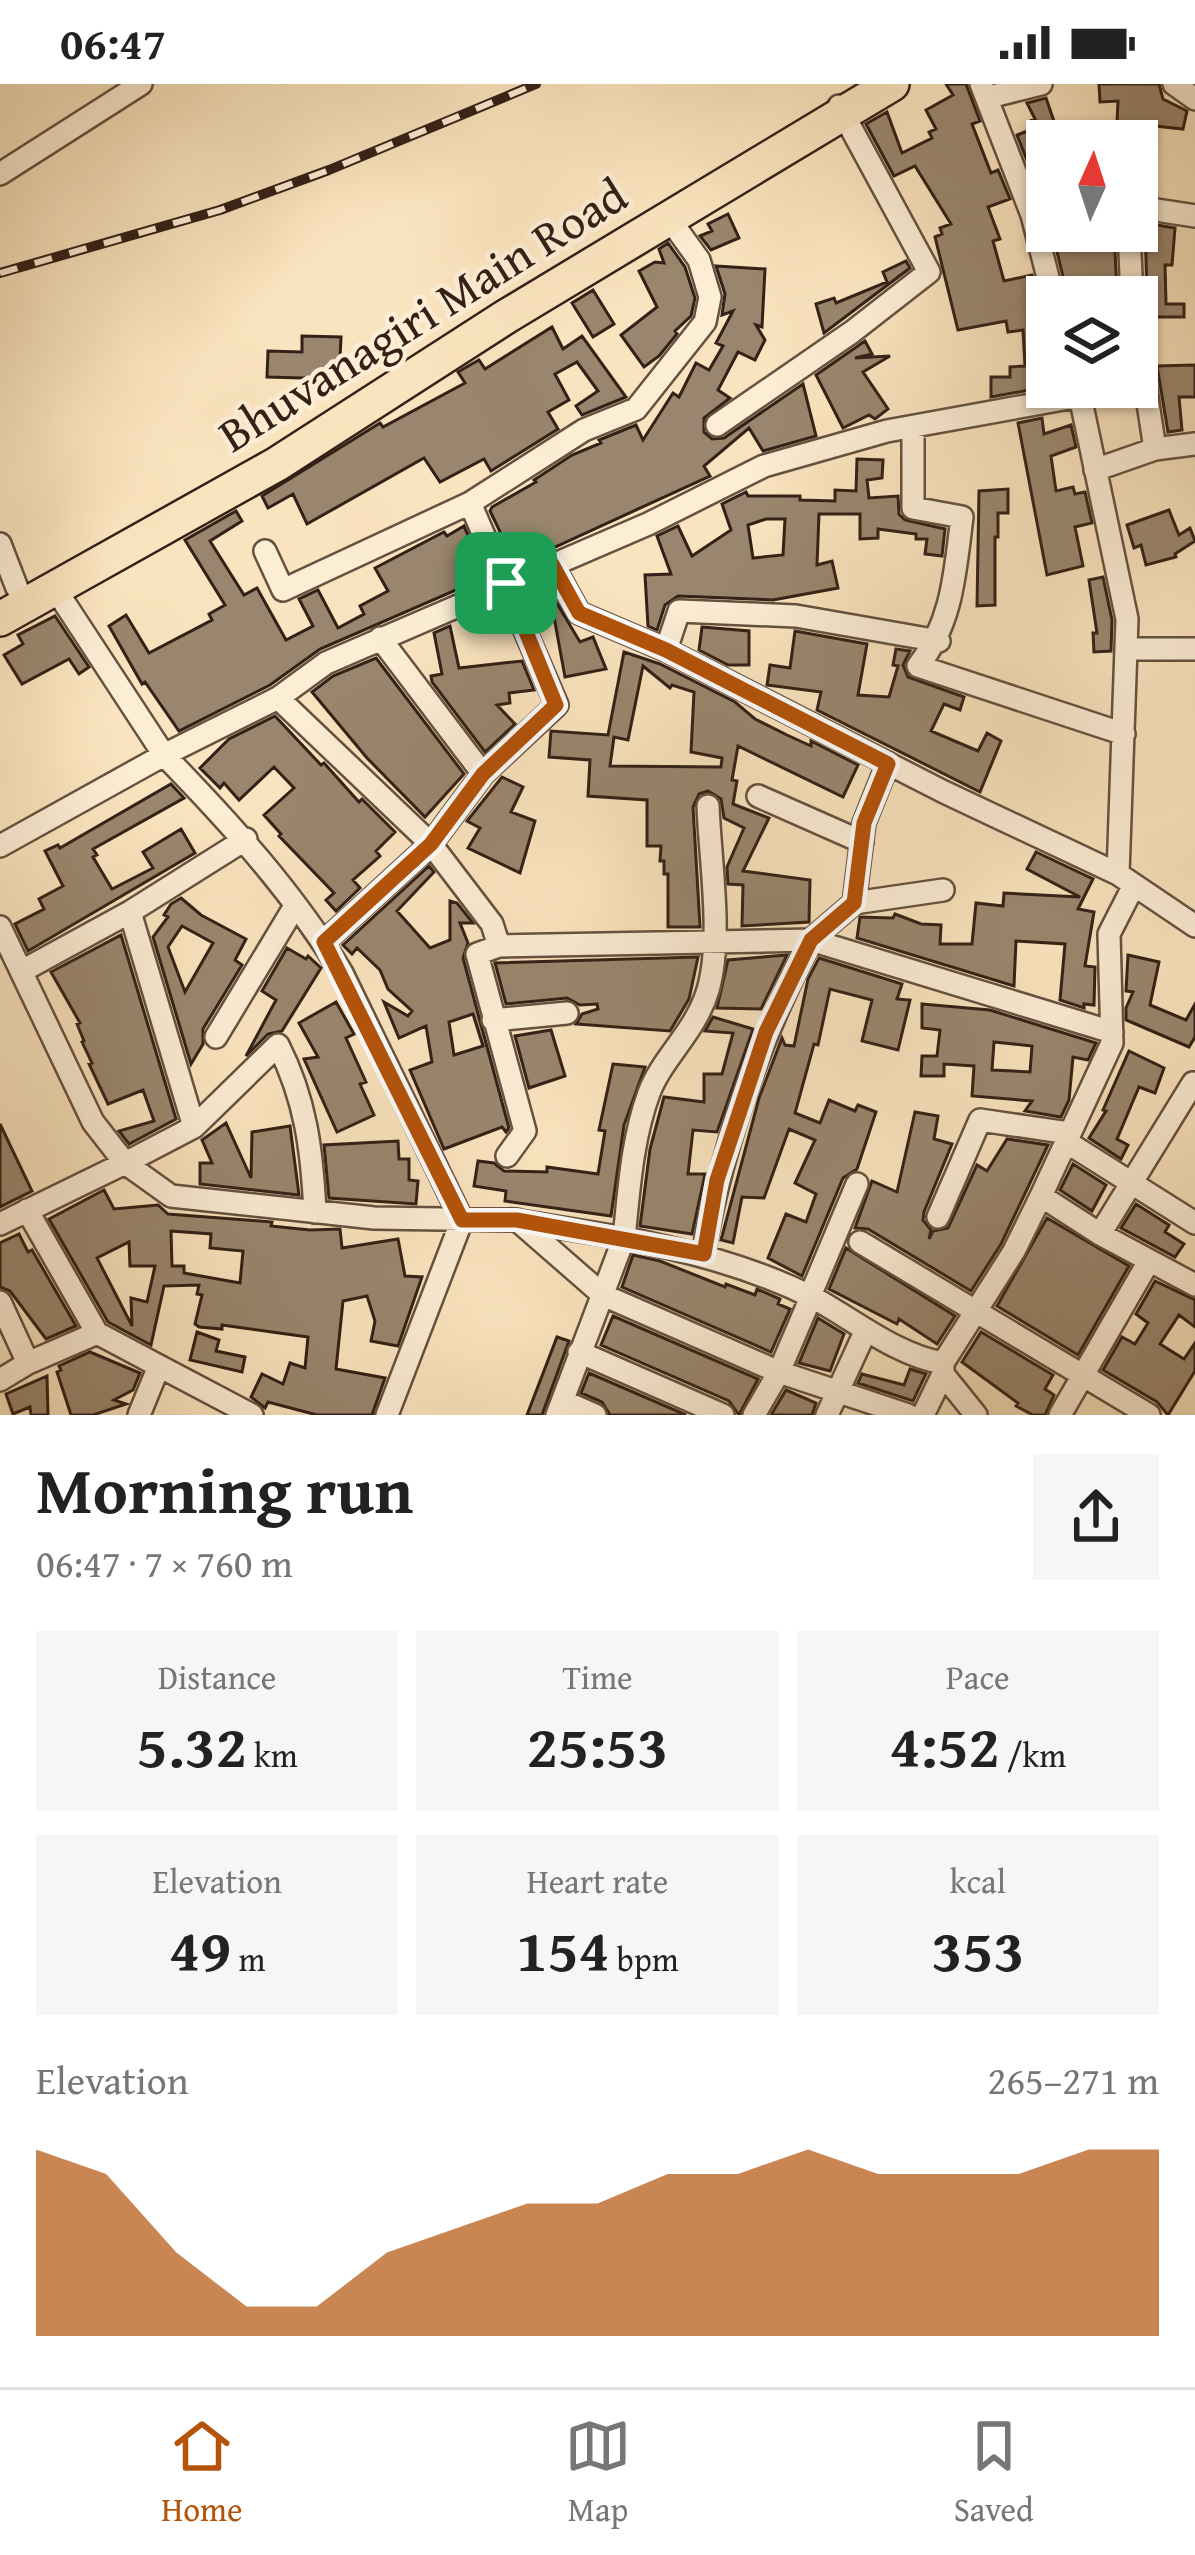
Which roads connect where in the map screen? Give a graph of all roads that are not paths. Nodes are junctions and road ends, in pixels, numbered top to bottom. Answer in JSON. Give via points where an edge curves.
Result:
{"nodes":[{"id":1,"x":892,"y":84,"type":"edge"},
{"id":2,"x":1041,"y":84,"type":"edge"},
{"id":3,"x":1174,"y":84,"type":"edge"},
{"id":4,"x":132,"y":86,"type":"edge"},
{"id":5,"x":985,"y":90,"type":"edge"},
{"id":6,"x":848,"y":99,"type":"edge"},
{"id":7,"x":1195,"y":99,"type":"edge"},
{"id":8,"x":0,"y":174,"type":"edge"},
{"id":9,"x":1026,"y":180,"type":"edge"},
{"id":10,"x":1158,"y":210,"type":"edge"},
{"id":11,"x":1195,"y":216,"type":"edge"},
{"id":12,"x":668,"y":217,"type":"junction"},
{"id":13,"x":1026,"y":402,"type":"edge"},
{"id":14,"x":1082,"y":408,"type":"edge"},
{"id":15,"x":1149,"y":408,"type":"edge"},
{"id":16,"x":717,"y":425,"type":"dead end"},
{"id":17,"x":913,"y":427,"type":"junction"},
{"id":18,"x":1195,"y":444,"type":"edge"},
{"id":19,"x":1155,"y":449,"type":"junction"},
{"id":20,"x":1095,"y":470,"type":"junction"},
{"id":21,"x":470,"y":503,"type":"junction"},
{"id":22,"x":0,"y":544,"type":"edge"},
{"id":23,"x":265,"y":551,"type":"dead end"},
{"id":24,"x":552,"y":564,"type":"junction"},
{"id":25,"x":506,"y":583,"type":"junction"},
{"id":26,"x":56,"y":590,"type":"junction"},
{"id":27,"x":9,"y":592,"type":"edge"},
{"id":28,"x":0,"y":619,"type":"edge"},
{"id":29,"x":380,"y":638,"type":"junction"},
{"id":30,"x":938,"y":640,"type":"junction"},
{"id":31,"x":1195,"y":649,"type":"edge"},
{"id":32,"x":666,"y":650,"type":"junction"},
{"id":33,"x":1126,"y":650,"type":"junction"},
{"id":34,"x":278,"y":698,"type":"junction"},
{"id":35,"x":1124,"y":734,"type":"junction"},
{"id":36,"x":164,"y":755,"type":"junction"},
{"id":37,"x":888,"y":764,"type":"junction"},
{"id":38,"x":483,"y":774,"type":"junction"},
{"id":39,"x":758,"y":796,"type":"dead end"},
{"id":40,"x":708,"y":806,"type":"dead end"},
{"id":41,"x":246,"y":839,"type":"junction"},
{"id":42,"x":862,"y":842,"type":"junction"},
{"id":43,"x":431,"y":844,"type":"junction"},
{"id":44,"x":0,"y":846,"type":"edge"},
{"id":45,"x":1126,"y":880,"type":"junction"},
{"id":46,"x":943,"y":890,"type":"dead end"},
{"id":47,"x":854,"y":903,"type":"junction"},
{"id":48,"x":295,"y":906,"type":"junction"},
{"id":49,"x":130,"y":912,"type":"junction"},
{"id":50,"x":1195,"y":926,"type":"edge"},
{"id":51,"x":0,"y":927,"type":"edge"},
{"id":52,"x":811,"y":940,"type":"junction"},
{"id":53,"x":713,"y":941,"type":"junction"},
{"id":54,"x":324,"y":942,"type":"junction"},
{"id":55,"x":499,"y":946,"type":"junction"},
{"id":56,"x":22,"y":971,"type":"junction"},
{"id":57,"x":568,"y":1013,"type":"dead end"},
{"id":58,"x":493,"y":1020,"type":"junction"},
{"id":59,"x":1112,"y":1032,"type":"junction"},
{"id":60,"x":216,"y":1036,"type":"dead end"},
{"id":61,"x":1192,"y":1083,"type":"edge"},
{"id":62,"x":194,"y":1126,"type":"junction"},
{"id":63,"x":1067,"y":1137,"type":"junction"},
{"id":64,"x":507,"y":1156,"type":"dead end"},
{"id":65,"x":125,"y":1162,"type":"junction"},
{"id":66,"x":857,"y":1184,"type":"dead end"},
{"id":67,"x":1128,"y":1184,"type":"junction"},
{"id":68,"x":1041,"y":1196,"type":"junction"},
{"id":69,"x":27,"y":1210,"type":"junction"},
{"id":70,"x":315,"y":1212,"type":"junction"},
{"id":71,"x":938,"y":1216,"type":"dead end"},
{"id":72,"x":462,"y":1220,"type":"junction"},
{"id":73,"x":517,"y":1220,"type":"junction"},
{"id":74,"x":1195,"y":1222,"type":"edge"},
{"id":75,"x":0,"y":1224,"type":"edge"},
{"id":76,"x":1100,"y":1234,"type":"junction"},
{"id":77,"x":624,"y":1238,"type":"junction"},
{"id":78,"x":860,"y":1242,"type":"dead end"},
{"id":79,"x":704,"y":1254,"type":"junction"},
{"id":80,"x":1149,"y":1261,"type":"junction"},
{"id":81,"x":1195,"y":1285,"type":"edge"},
{"id":82,"x":603,"y":1295,"type":"junction"},
{"id":83,"x":809,"y":1300,"type":"junction"},
{"id":84,"x":0,"y":1302,"type":"edge"},
{"id":85,"x":975,"y":1310,"type":"junction"},
{"id":86,"x":866,"y":1330,"type":"junction"},
{"id":87,"x":97,"y":1333,"type":"junction"},
{"id":88,"x":579,"y":1352,"type":"junction"},
{"id":89,"x":28,"y":1363,"type":"junction"},
{"id":90,"x":159,"y":1366,"type":"junction"},
{"id":91,"x":943,"y":1368,"type":"junction"},
{"id":92,"x":778,"y":1372,"type":"junction"},
{"id":93,"x":1082,"y":1374,"type":"junction"},
{"id":94,"x":0,"y":1380,"type":"edge"},
{"id":95,"x":838,"y":1391,"type":"junction"},
{"id":96,"x":560,"y":1408,"type":"edge"},
{"id":97,"x":139,"y":1415,"type":"edge"},
{"id":98,"x":252,"y":1415,"type":"edge"},
{"id":99,"x":387,"y":1415,"type":"edge"},
{"id":100,"x":595,"y":1415,"type":"edge"},
{"id":101,"x":723,"y":1415,"type":"edge"},
{"id":102,"x":754,"y":1415,"type":"edge"},
{"id":103,"x":827,"y":1415,"type":"edge"},
{"id":104,"x":908,"y":1415,"type":"edge"},
{"id":105,"x":923,"y":1415,"type":"edge"},
{"id":106,"x":976,"y":1415,"type":"edge"},
{"id":107,"x":1060,"y":1415,"type":"edge"},
{"id":108,"x":1149,"y":1415,"type":"edge"}],
"edges":[{"from":1,"to":6,"type":"main road","name":"Bhuvanagiri Main Road"},
{"from":2,"to":5,"type":"street"},
{"from":3,"to":7,"type":"street"},
{"from":4,"to":8,"type":"street"},
{"from":5,"to":9,"type":"street"},
{"from":6,"to":12,"type":"main road","name":"Bhuvanagiri Main Road"},
{"from":6,"to":16,"type":"street","via":[[929,272]]},
{"from":6,"to":27,"type":"main road","name":"Bhuvanagiri Main Road","via":[[556,266],[267,449]]},
{"from":10,"to":11,"type":"street"},
{"from":12,"to":21,"type":"street","via":[[699,260],[710,297],[705,322],[636,409],[584,430]]},
{"from":12,"to":26,"type":"main road","name":"Bhuvanagiri Main Road","via":[[355,417]]},
{"from":13,"to":17,"type":"street"},
{"from":14,"to":20,"type":"street"},
{"from":15,"to":19,"type":"street"},
{"from":17,"to":24,"type":"street","via":[[764,466]]},
{"from":17,"to":30,"type":"street","via":[[913,508],[962,517]]},
{"from":18,"to":19,"type":"street"},
{"from":19,"to":20,"type":"street"},
{"from":20,"to":33,"type":"street","via":[[1127,619]]},
{"from":21,"to":23,"type":"street","via":[[284,590]]},
{"from":21,"to":25,"type":"street"},
{"from":22,"to":27,"type":"street"},
{"from":24,"to":25,"type":"street"},
{"from":24,"to":32,"type":"street","via":[[579,613]]},
{"from":25,"to":29,"type":"street"},
{"from":25,"to":38,"type":"street","via":[[556,705]]},
{"from":26,"to":28,"type":"main road","name":"Bhuvanagiri Main Road"},
{"from":26,"to":36,"type":"street"},
{"from":29,"to":34,"type":"street"},
{"from":29,"to":38,"type":"street"},
{"from":30,"to":32,"type":"street","via":[[796,616],[679,610]]},
{"from":30,"to":35,"type":"street","via":[[918,666]]},
{"from":31,"to":33,"type":"street"},
{"from":32,"to":37,"type":"street"},
{"from":33,"to":35,"type":"street"},
{"from":34,"to":36,"type":"street"},
{"from":34,"to":43,"type":"street"},
{"from":35,"to":45,"type":"street"},
{"from":36,"to":41,"type":"street"},
{"from":36,"to":44,"type":"street"},
{"from":37,"to":42,"type":"street"},
{"from":37,"to":45,"type":"street"},
{"from":38,"to":43,"type":"street"},
{"from":39,"to":42,"type":"street"},
{"from":40,"to":53,"type":"street"},
{"from":41,"to":48,"type":"street"},
{"from":41,"to":49,"type":"street"},
{"from":42,"to":47,"type":"street"},
{"from":43,"to":54,"type":"street"},
{"from":43,"to":55,"type":"street","via":[[492,924]]},
{"from":45,"to":50,"type":"street"},
{"from":45,"to":59,"type":"street","via":[[1109,934]]},
{"from":46,"to":47,"type":"street"},
{"from":47,"to":52,"type":"street"},
{"from":48,"to":54,"type":"street"},
{"from":48,"to":60,"type":"street"},
{"from":49,"to":56,"type":"street"},
{"from":49,"to":62,"type":"street"},
{"from":51,"to":56,"type":"street"},
{"from":52,"to":53,"type":"street"},
{"from":52,"to":59,"type":"street"},
{"from":52,"to":79,"type":"street","via":[[742,1100]]},
{"from":53,"to":55,"type":"street"},
{"from":53,"to":77,"type":"street","via":[[703,1003],[650,1090]]},
{"from":54,"to":72,"type":"street"},
{"from":55,"to":58,"type":"street","via":[[477,954]]},
{"from":56,"to":65,"type":"street","via":[[93,1123]]},
{"from":57,"to":58,"type":"street"},
{"from":58,"to":64,"type":"street","via":[[525,1131]]},
{"from":59,"to":63,"type":"street"},
{"from":61,"to":67,"type":"street"},
{"from":62,"to":65,"type":"street"},
{"from":62,"to":70,"type":"street","via":[[278,1046],[312,1142]]},
{"from":63,"to":67,"type":"street"},
{"from":63,"to":68,"type":"street"},
{"from":63,"to":71,"type":"street","via":[[980,1120]]},
{"from":65,"to":69,"type":"street"},
{"from":65,"to":70,"type":"street","via":[[171,1196]]},
{"from":66,"to":83,"type":"street"},
{"from":67,"to":74,"type":"street"},
{"from":67,"to":76,"type":"street"},
{"from":68,"to":76,"type":"street"},
{"from":68,"to":85,"type":"street"},
{"from":69,"to":75,"type":"street"},
{"from":69,"to":87,"type":"street"},
{"from":70,"to":72,"type":"street"},
{"from":72,"to":73,"type":"street"},
{"from":72,"to":99,"type":"street"},
{"from":73,"to":77,"type":"street"},
{"from":73,"to":82,"type":"street"},
{"from":76,"to":80,"type":"street"},
{"from":77,"to":79,"type":"street"},
{"from":77,"to":82,"type":"street"},
{"from":78,"to":85,"type":"street"},
{"from":79,"to":83,"type":"street"},
{"from":80,"to":81,"type":"street"},
{"from":80,"to":93,"type":"street"},
{"from":82,"to":88,"type":"street"},
{"from":82,"to":92,"type":"street"},
{"from":83,"to":86,"type":"street"},
{"from":83,"to":92,"type":"street"},
{"from":84,"to":89,"type":"street"},
{"from":85,"to":91,"type":"street"},
{"from":85,"to":93,"type":"street"},
{"from":86,"to":91,"type":"street"},
{"from":86,"to":95,"type":"street"},
{"from":87,"to":89,"type":"street"},
{"from":87,"to":90,"type":"street"},
{"from":88,"to":96,"type":"street"},
{"from":88,"to":101,"type":"street"},
{"from":89,"to":94,"type":"street"},
{"from":90,"to":97,"type":"street"},
{"from":90,"to":98,"type":"street"},
{"from":91,"to":105,"type":"street"},
{"from":91,"to":106,"type":"street"},
{"from":92,"to":95,"type":"street"},
{"from":92,"to":102,"type":"street"},
{"from":93,"to":107,"type":"street"},
{"from":93,"to":108,"type":"street"},
{"from":95,"to":103,"type":"street"},
{"from":95,"to":104,"type":"street"},
{"from":96,"to":100,"type":"street"}]}
